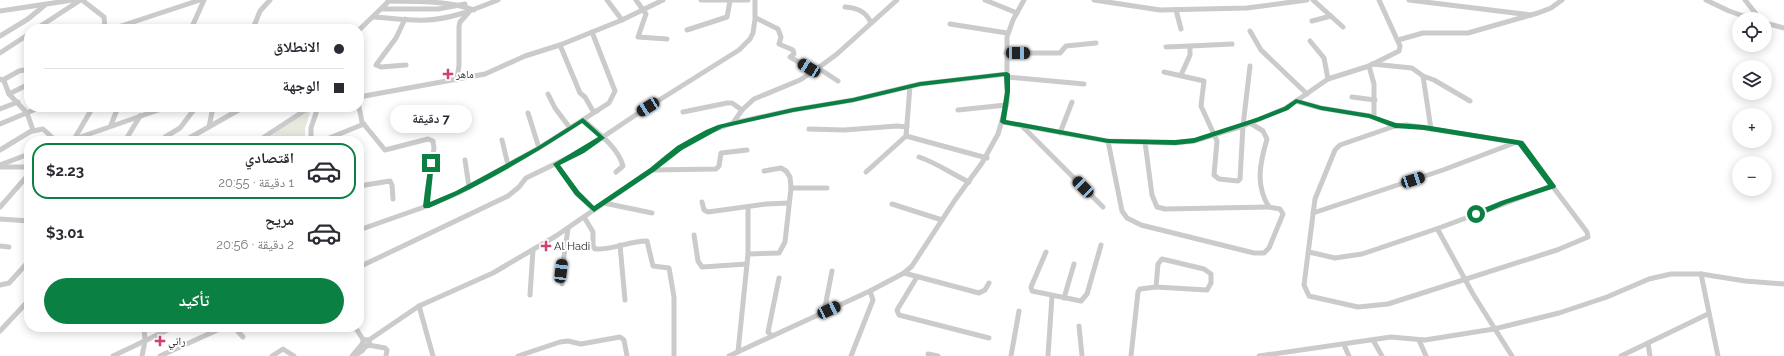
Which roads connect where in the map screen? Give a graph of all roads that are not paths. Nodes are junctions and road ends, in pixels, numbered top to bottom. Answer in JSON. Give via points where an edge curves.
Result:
{"nodes":[{"id":1,"x":73,"y":0,"type":"edge"},
{"id":2,"x":79,"y":0,"type":"edge"},
{"id":3,"x":82,"y":0,"type":"edge"},
{"id":4,"x":200,"y":0,"type":"edge"},
{"id":5,"x":204,"y":0,"type":"edge"},
{"id":6,"x":270,"y":0,"type":"edge"},
{"id":7,"x":497,"y":0,"type":"edge"},
{"id":8,"x":607,"y":0,"type":"edge"},
{"id":9,"x":636,"y":0,"type":"edge"},
{"id":10,"x":663,"y":0,"type":"edge"},
{"id":11,"x":701,"y":0,"type":"edge"},
{"id":12,"x":748,"y":0,"type":"edge"},
{"id":13,"x":755,"y":0,"type":"edge"},
{"id":14,"x":897,"y":0,"type":"edge"},
{"id":15,"x":985,"y":0,"type":"edge"},
{"id":16,"x":1024,"y":0,"type":"edge"},
{"id":17,"x":1094,"y":0,"type":"edge"},
{"id":18,"x":1306,"y":0,"type":"edge"},
{"id":19,"x":1313,"y":0,"type":"edge"},
{"id":20,"x":1379,"y":0,"type":"edge"},
{"id":21,"x":1409,"y":0,"type":"edge"},
{"id":22,"x":1562,"y":0,"type":"edge"},
{"id":23,"x":1706,"y":0,"type":"edge"},
{"id":24,"x":1745,"y":0,"type":"edge"},
{"id":25,"x":389,"y":1,"type":"edge"},
{"id":26,"x":730,"y":1,"type":"junction"},
{"id":27,"x":737,"y":1,"type":"edge"},
{"id":28,"x":1118,"y":2,"type":"edge"},
{"id":29,"x":465,"y":4,"type":"junction"},
{"id":30,"x":45,"y":5,"type":"junction"},
{"id":31,"x":845,"y":7,"type":"dead end"},
{"id":32,"x":382,"y":9,"type":"junction"},
{"id":33,"x":643,"y":9,"type":"junction"},
{"id":34,"x":1176,"y":10,"type":"junction"},
{"id":35,"x":471,"y":11,"type":"junction"},
{"id":36,"x":0,"y":12,"type":"edge"},
{"id":37,"x":1732,"y":12,"type":"edge"},
{"id":38,"x":1754,"y":12,"type":"edge"},
{"id":39,"x":1017,"y":13,"type":"junction"},
{"id":40,"x":1532,"y":15,"type":"junction"},
{"id":41,"x":1331,"y":16,"type":"junction"},
{"id":42,"x":374,"y":17,"type":"junction"},
{"id":43,"x":756,"y":18,"type":"junction"},
{"id":44,"x":405,"y":19,"type":"junction"},
{"id":45,"x":622,"y":20,"type":"junction"},
{"id":46,"x":1312,"y":21,"type":"dead end"},
{"id":47,"x":871,"y":23,"type":"junction"},
{"id":48,"x":43,"y":24,"type":"edge"},
{"id":49,"x":105,"y":24,"type":"edge"},
{"id":50,"x":127,"y":24,"type":"edge"},
{"id":51,"x":193,"y":24,"type":"edge"},
{"id":52,"x":255,"y":24,"type":"edge"},
{"id":53,"x":950,"y":24,"type":"dead end"},
{"id":54,"x":1772,"y":25,"type":"edge"},
{"id":55,"x":364,"y":26,"type":"edge"},
{"id":56,"x":1343,"y":27,"type":"dead end"},
{"id":57,"x":1784,"y":28,"type":"edge"},
{"id":58,"x":1181,"y":29,"type":"dead end"},
{"id":59,"x":687,"y":30,"type":"dead end"},
{"id":60,"x":1250,"y":31,"type":"dead end"},
{"id":61,"x":592,"y":32,"type":"junction"},
{"id":62,"x":1008,"y":33,"type":"junction"},
{"id":63,"x":0,"y":36,"type":"edge"},
{"id":64,"x":24,"y":37,"type":"edge"},
{"id":65,"x":667,"y":39,"type":"dead end"},
{"id":66,"x":1398,"y":40,"type":"junction"},
{"id":67,"x":1310,"y":41,"type":"dead end"},
{"id":68,"x":1096,"y":43,"type":"dead end"},
{"id":69,"x":560,"y":44,"type":"junction"},
{"id":70,"x":1232,"y":44,"type":"dead end"},
{"id":71,"x":1190,"y":46,"type":"junction"},
{"id":72,"x":1166,"y":47,"type":"dead end"},
{"id":73,"x":0,"y":53,"type":"edge"},
{"id":74,"x":1006,"y":53,"type":"junction"},
{"id":75,"x":406,"y":65,"type":"dead end"},
{"id":76,"x":1370,"y":65,"type":"junction"},
{"id":77,"x":1250,"y":66,"type":"dead end"},
{"id":78,"x":24,"y":70,"type":"edge"},
{"id":79,"x":816,"y":70,"type":"junction"},
{"id":80,"x":1164,"y":72,"type":"dead end"},
{"id":81,"x":1181,"y":75,"type":"junction"},
{"id":82,"x":1007,"y":76,"type":"junction"},
{"id":83,"x":1422,"y":76,"type":"junction"},
{"id":84,"x":1328,"y":79,"type":"junction"},
{"id":85,"x":2,"y":80,"type":"edge"},
{"id":86,"x":458,"y":80,"type":"junction"},
{"id":87,"x":838,"y":81,"type":"dead end"},
{"id":88,"x":1084,"y":84,"type":"dead end"},
{"id":89,"x":24,"y":86,"type":"edge"},
{"id":90,"x":910,"y":86,"type":"junction"},
{"id":91,"x":9,"y":94,"type":"junction"},
{"id":92,"x":548,"y":94,"type":"dead end"},
{"id":93,"x":1307,"y":94,"type":"junction"},
{"id":94,"x":364,"y":96,"type":"edge"},
{"id":95,"x":1352,"y":97,"type":"dead end"},
{"id":96,"x":1375,"y":100,"type":"junction"},
{"id":97,"x":1296,"y":101,"type":"junction"},
{"id":98,"x":1470,"y":101,"type":"dead end"},
{"id":99,"x":18,"y":102,"type":"junction"},
{"id":100,"x":1072,"y":102,"type":"dead end"},
{"id":101,"x":1006,"y":105,"type":"junction"},
{"id":102,"x":0,"y":109,"type":"edge"},
{"id":103,"x":24,"y":110,"type":"edge"},
{"id":104,"x":742,"y":110,"type":"junction"},
{"id":105,"x":958,"y":110,"type":"dead end"},
{"id":106,"x":597,"y":111,"type":"junction"},
{"id":107,"x":26,"y":112,"type":"joint"},
{"id":108,"x":90,"y":112,"type":"edge"},
{"id":109,"x":116,"y":112,"type":"edge"},
{"id":110,"x":152,"y":112,"type":"edge"},
{"id":111,"x":192,"y":112,"type":"edge"},
{"id":112,"x":212,"y":112,"type":"edge"},
{"id":113,"x":235,"y":112,"type":"edge"},
{"id":114,"x":302,"y":112,"type":"edge"},
{"id":115,"x":316,"y":112,"type":"edge"},
{"id":116,"x":360,"y":112,"type":"edge"},
{"id":117,"x":683,"y":112,"type":"dead end"},
{"id":118,"x":528,"y":113,"type":"dead end"},
{"id":119,"x":140,"y":116,"type":"junction"},
{"id":120,"x":1374,"y":117,"type":"junction"},
{"id":121,"x":583,"y":120,"type":"junction"},
{"id":122,"x":1003,"y":122,"type":"junction"},
{"id":123,"x":733,"y":123,"type":"junction"},
{"id":124,"x":1250,"y":123,"type":"junction"},
{"id":125,"x":0,"y":124,"type":"edge"},
{"id":126,"x":364,"y":124,"type":"junction"},
{"id":127,"x":111,"y":125,"type":"junction"},
{"id":128,"x":1022,"y":126,"type":"junction"},
{"id":129,"x":1244,"y":126,"type":"junction"},
{"id":130,"x":1395,"y":126,"type":"junction"},
{"id":131,"x":209,"y":127,"type":"junction"},
{"id":132,"x":570,"y":128,"type":"junction"},
{"id":133,"x":907,"y":128,"type":"junction"},
{"id":134,"x":809,"y":129,"type":"dead end"},
{"id":135,"x":1431,"y":129,"type":"junction"},
{"id":136,"x":33,"y":131,"type":"junction"},
{"id":137,"x":1060,"y":133,"type":"junction"},
{"id":138,"x":1214,"y":135,"type":"junction"},
{"id":139,"x":24,"y":136,"type":"edge"},
{"id":140,"x":24,"y":136,"type":"edge"},
{"id":141,"x":51,"y":136,"type":"edge"},
{"id":142,"x":75,"y":136,"type":"edge"},
{"id":143,"x":82,"y":136,"type":"edge"},
{"id":144,"x":127,"y":136,"type":"edge"},
{"id":145,"x":170,"y":136,"type":"edge"},
{"id":146,"x":193,"y":136,"type":"edge"},
{"id":147,"x":266,"y":136,"type":"edge"},
{"id":148,"x":310,"y":136,"type":"edge"},
{"id":149,"x":340,"y":136,"type":"edge"},
{"id":150,"x":906,"y":136,"type":"junction"},
{"id":151,"x":602,"y":138,"type":"junction"},
{"id":152,"x":502,"y":140,"type":"dead end"},
{"id":153,"x":1108,"y":141,"type":"junction"},
{"id":154,"x":1145,"y":142,"type":"junction"},
{"id":155,"x":1517,"y":142,"type":"junction"},
{"id":156,"x":539,"y":148,"type":"junction"},
{"id":157,"x":0,"y":150,"type":"edge"},
{"id":158,"x":747,"y":150,"type":"dead end"},
{"id":159,"x":24,"y":156,"type":"edge"},
{"id":160,"x":919,"y":157,"type":"dead end"},
{"id":161,"x":987,"y":158,"type":"junction"},
{"id":162,"x":465,"y":160,"type":"dead end"},
{"id":163,"x":556,"y":164,"type":"junction"},
{"id":164,"x":508,"y":165,"type":"junction"},
{"id":165,"x":0,"y":166,"type":"edge"},
{"id":166,"x":24,"y":167,"type":"edge"},
{"id":167,"x":652,"y":170,"type":"junction"},
{"id":168,"x":764,"y":171,"type":"dead end"},
{"id":169,"x":616,"y":172,"type":"dead end"},
{"id":170,"x":866,"y":172,"type":"dead end"},
{"id":171,"x":24,"y":180,"type":"edge"},
{"id":172,"x":969,"y":182,"type":"junction"},
{"id":173,"x":364,"y":185,"type":"edge"},
{"id":174,"x":1552,"y":186,"type":"junction"},
{"id":175,"x":469,"y":187,"type":"junction"},
{"id":176,"x":791,"y":188,"type":"junction"},
{"id":177,"x":827,"y":188,"type":"dead end"},
{"id":178,"x":394,"y":199,"type":"dead end"},
{"id":179,"x":702,"y":202,"type":"dead end"},
{"id":180,"x":604,"y":203,"type":"junction"},
{"id":181,"x":789,"y":203,"type":"junction"},
{"id":182,"x":892,"y":204,"type":"dead end"},
{"id":183,"x":427,"y":206,"type":"junction"},
{"id":184,"x":748,"y":206,"type":"junction"},
{"id":185,"x":0,"y":207,"type":"edge"},
{"id":186,"x":1103,"y":207,"type":"dead end"},
{"id":187,"x":1269,"y":207,"type":"junction"},
{"id":188,"x":594,"y":210,"type":"junction"},
{"id":189,"x":652,"y":213,"type":"dead end"},
{"id":190,"x":1313,"y":213,"type":"junction"},
{"id":191,"x":584,"y":218,"type":"junction"},
{"id":192,"x":0,"y":219,"type":"edge"},
{"id":193,"x":942,"y":220,"type":"junction"},
{"id":194,"x":24,"y":221,"type":"edge"},
{"id":195,"x":364,"y":228,"type":"edge"},
{"id":196,"x":568,"y":229,"type":"junction"},
{"id":197,"x":1438,"y":230,"type":"junction"},
{"id":198,"x":694,"y":235,"type":"dead end"},
{"id":199,"x":620,"y":245,"type":"junction"},
{"id":200,"x":1101,"y":245,"type":"dead end"},
{"id":201,"x":0,"y":246,"type":"edge"},
{"id":202,"x":9,"y":247,"type":"dead end"},
{"id":203,"x":533,"y":250,"type":"junction"},
{"id":204,"x":1046,"y":252,"type":"dead end"},
{"id":205,"x":1309,"y":252,"type":"junction"},
{"id":206,"x":748,"y":254,"type":"junction"},
{"id":207,"x":364,"y":264,"type":"edge"},
{"id":208,"x":746,"y":264,"type":"junction"},
{"id":209,"x":1074,"y":264,"type":"dead end"},
{"id":210,"x":24,"y":266,"type":"edge"},
{"id":211,"x":832,"y":271,"type":"dead end"},
{"id":212,"x":904,"y":273,"type":"junction"},
{"id":213,"x":1701,"y":274,"type":"junction"},
{"id":214,"x":917,"y":277,"type":"junction"},
{"id":215,"x":779,"y":278,"type":"dead end"},
{"id":216,"x":1465,"y":280,"type":"junction"},
{"id":217,"x":989,"y":283,"type":"dead end"},
{"id":218,"x":562,"y":284,"type":"dead end"},
{"id":219,"x":1784,"y":284,"type":"edge"},
{"id":220,"x":0,"y":285,"type":"edge"},
{"id":221,"x":1156,"y":287,"type":"junction"},
{"id":222,"x":870,"y":291,"type":"junction"},
{"id":223,"x":530,"y":295,"type":"dead end"},
{"id":224,"x":1052,"y":296,"type":"junction"},
{"id":225,"x":1064,"y":298,"type":"junction"},
{"id":226,"x":625,"y":300,"type":"dead end"},
{"id":227,"x":24,"y":305,"type":"edge"},
{"id":228,"x":419,"y":306,"type":"junction"},
{"id":229,"x":1019,"y":311,"type":"dead end"},
{"id":230,"x":824,"y":312,"type":"junction"},
{"id":231,"x":1708,"y":314,"type":"junction"},
{"id":232,"x":1079,"y":326,"type":"dead end"},
{"id":233,"x":1494,"y":330,"type":"junction"},
{"id":234,"x":0,"y":331,"type":"edge"},
{"id":235,"x":144,"y":332,"type":"edge"},
{"id":236,"x":164,"y":332,"type":"edge"},
{"id":237,"x":213,"y":332,"type":"edge"},
{"id":238,"x":238,"y":332,"type":"edge"},
{"id":239,"x":358,"y":332,"type":"edge"},
{"id":240,"x":772,"y":336,"type":"junction"},
{"id":241,"x":243,"y":337,"type":"dead end"},
{"id":242,"x":989,"y":338,"type":"dead end"},
{"id":243,"x":1373,"y":340,"type":"junction"},
{"id":244,"x":1419,"y":340,"type":"junction"},
{"id":245,"x":145,"y":341,"type":"junction"},
{"id":246,"x":366,"y":343,"type":"junction"},
{"id":247,"x":1648,"y":343,"type":"junction"},
{"id":248,"x":1344,"y":345,"type":"junction"},
{"id":249,"x":738,"y":352,"type":"junction"},
{"id":250,"x":928,"y":354,"type":"dead end"},
{"id":251,"x":113,"y":356,"type":"edge"},
{"id":252,"x":142,"y":356,"type":"edge"},
{"id":253,"x":160,"y":356,"type":"edge"},
{"id":254,"x":272,"y":356,"type":"edge"},
{"id":255,"x":294,"y":356,"type":"edge"},
{"id":256,"x":353,"y":356,"type":"edge"},
{"id":257,"x":386,"y":356,"type":"edge"},
{"id":258,"x":433,"y":356,"type":"edge"},
{"id":259,"x":518,"y":356,"type":"edge"},
{"id":260,"x":627,"y":356,"type":"edge"},
{"id":261,"x":674,"y":356,"type":"edge"},
{"id":262,"x":729,"y":356,"type":"edge"},
{"id":263,"x":851,"y":356,"type":"edge"},
{"id":264,"x":938,"y":356,"type":"edge"},
{"id":265,"x":1011,"y":356,"type":"edge"},
{"id":266,"x":1048,"y":356,"type":"edge"},
{"id":267,"x":1082,"y":356,"type":"edge"},
{"id":268,"x":1132,"y":356,"type":"edge"},
{"id":269,"x":1259,"y":356,"type":"edge"},
{"id":270,"x":1349,"y":356,"type":"edge"},
{"id":271,"x":1382,"y":356,"type":"edge"},
{"id":272,"x":1426,"y":356,"type":"edge"},
{"id":273,"x":1512,"y":356,"type":"edge"},
{"id":274,"x":1621,"y":356,"type":"edge"},
{"id":275,"x":1650,"y":356,"type":"edge"},
{"id":276,"x":1718,"y":356,"type":"edge"}],
"edges":[{"from":1,"to":2,"type":"street"},
{"from":1,"to":30,"type":"street"},
{"from":2,"to":3,"type":"street"},
{"from":2,"to":48,"type":"street"},
{"from":3,"to":49,"type":"street","via":[[104,17]]},
{"from":4,"to":50,"type":"street"},
{"from":5,"to":51,"type":"street"},
{"from":6,"to":52,"type":"street","via":[[260,11]]},
{"from":7,"to":35,"type":"street"},
{"from":8,"to":45,"type":"street"},
{"from":9,"to":33,"type":"street"},
{"from":10,"to":33,"type":"street"},
{"from":11,"to":26,"type":"street"},
{"from":12,"to":27,"type":"street"},
{"from":13,"to":43,"type":"street"},
{"from":14,"to":47,"type":"street"},
{"from":15,"to":39,"type":"street"},
{"from":16,"to":39,"type":"street"},
{"from":17,"to":28,"type":"street"},
{"from":18,"to":34,"type":"street","via":[[1246,8]]},
{"from":19,"to":41,"type":"street"},
{"from":20,"to":66,"type":"street"},
{"from":21,"to":40,"type":"street"},
{"from":22,"to":40,"type":"street","via":[[1551,8]]},
{"from":23,"to":37,"type":"street"},
{"from":24,"to":38,"type":"street"},
{"from":25,"to":29,"type":"street","via":[[450,0]]},
{"from":25,"to":32,"type":"street"},
{"from":26,"to":27,"type":"street"},
{"from":26,"to":59,"type":"street","via":[[727,17]]},
{"from":28,"to":34,"type":"street","via":[[1160,10]]},
{"from":29,"to":32,"type":"street","via":[[438,8]]},
{"from":29,"to":35,"type":"street"},
{"from":30,"to":36,"type":"street"},
{"from":30,"to":63,"type":"street"},
{"from":31,"to":47,"type":"street","via":[[861,10]]},
{"from":32,"to":42,"type":"street"},
{"from":33,"to":45,"type":"street"},
{"from":33,"to":65,"type":"street","via":[[646,14],[638,37]]},
{"from":34,"to":58,"type":"street"},
{"from":35,"to":44,"type":"street","via":[[431,19]]},
{"from":35,"to":86,"type":"street","via":[[459,26]]},
{"from":39,"to":62,"type":"street"},
{"from":40,"to":66,"type":"street","via":[[1463,34],[1422,33]]},
{"from":41,"to":46,"type":"street"},
{"from":41,"to":56,"type":"street"},
{"from":42,"to":44,"type":"street"},
{"from":42,"to":55,"type":"street"},
{"from":43,"to":79,"type":"street","via":[[778,29],[781,37],[778,44],[793,50],[794,54],[790,57]]},
{"from":43,"to":151,"type":"street","via":[[752,33],[738,51]]},
{"from":44,"to":75,"type":"street","via":[[396,38],[376,66]]},
{"from":45,"to":61,"type":"street"},
{"from":47,"to":79,"type":"street"},
{"from":53,"to":62,"type":"street"},
{"from":54,"to":57,"type":"street"},
{"from":60,"to":93,"type":"street","via":[[1261,50]]},
{"from":61,"to":69,"type":"street"},
{"from":61,"to":106,"type":"street","via":[[615,91],[609,103]]},
{"from":62,"to":74,"type":"street"},
{"from":64,"to":73,"type":"street"},
{"from":66,"to":76,"type":"street","via":[[1399,51]]},
{"from":67,"to":84,"type":"street","via":[[1324,58]]},
{"from":68,"to":74,"type":"street","via":[[1066,46],[1060,53]]},
{"from":69,"to":86,"type":"street","via":[[484,74]]},
{"from":69,"to":106,"type":"street","via":[[580,94],[585,97],[593,111]]},
{"from":70,"to":71,"type":"street"},
{"from":71,"to":72,"type":"street"},
{"from":71,"to":81,"type":"street","via":[[1190,55]]},
{"from":74,"to":82,"type":"street"},
{"from":76,"to":83,"type":"street","via":[[1408,66],[1420,71]]},
{"from":76,"to":84,"type":"street"},
{"from":76,"to":96,"type":"street"},
{"from":77,"to":129,"type":"street"},
{"from":78,"to":85,"type":"street"},
{"from":79,"to":87,"type":"street"},
{"from":79,"to":104,"type":"street","via":[[800,80],[754,99]]},
{"from":80,"to":81,"type":"street"},
{"from":81,"to":138,"type":"street","via":[[1204,81],[1201,106]]},
{"from":82,"to":88,"type":"street"},
{"from":82,"to":90,"type":"street","via":[[948,80]]},
{"from":82,"to":101,"type":"street"},
{"from":83,"to":98,"type":"street"},
{"from":83,"to":135,"type":"street"},
{"from":84,"to":93,"type":"street"},
{"from":85,"to":91,"type":"street"},
{"from":86,"to":94,"type":"street"},
{"from":89,"to":91,"type":"street"},
{"from":90,"to":123,"type":"street","via":[[853,100]]},
{"from":90,"to":133,"type":"street"},
{"from":91,"to":99,"type":"street"},
{"from":92,"to":132,"type":"street"},
{"from":93,"to":97,"type":"street"},
{"from":95,"to":96,"type":"street"},
{"from":96,"to":120,"type":"street"},
{"from":97,"to":120,"type":"street"},
{"from":97,"to":124,"type":"street","via":[[1286,108]]},
{"from":99,"to":102,"type":"street"},
{"from":99,"to":103,"type":"street"},
{"from":100,"to":137,"type":"street"},
{"from":101,"to":105,"type":"street"},
{"from":101,"to":122,"type":"street"},
{"from":104,"to":117,"type":"street","via":[[727,103]]},
{"from":104,"to":123,"type":"street"},
{"from":106,"to":121,"type":"street"},
{"from":107,"to":125,"type":"street"},
{"from":107,"to":136,"type":"street"},
{"from":108,"to":142,"type":"street"},
{"from":109,"to":127,"type":"street"},
{"from":110,"to":119,"type":"street"},
{"from":111,"to":145,"type":"street","via":[[180,128]]},
{"from":112,"to":131,"type":"street"},
{"from":113,"to":131,"type":"street"},
{"from":114,"to":147,"type":"street"},
{"from":115,"to":148,"type":"street"},
{"from":116,"to":126,"type":"street"},
{"from":118,"to":156,"type":"street"},
{"from":119,"to":127,"type":"street"},
{"from":119,"to":144,"type":"street"},
{"from":120,"to":130,"type":"street"},
{"from":121,"to":132,"type":"street"},
{"from":121,"to":151,"type":"street"},
{"from":122,"to":128,"type":"street"},
{"from":122,"to":161,"type":"street"},
{"from":123,"to":167,"type":"street","via":[[689,142]]},
{"from":124,"to":129,"type":"street"},
{"from":124,"to":187,"type":"street","via":[[1263,131],[1267,139],[1258,179]]},
{"from":126,"to":149,"type":"street"},
{"from":126,"to":183,"type":"street","via":[[385,150],[428,139],[433,141]]},
{"from":127,"to":143,"type":"street"},
{"from":128,"to":137,"type":"street"},
{"from":128,"to":186,"type":"street"},
{"from":129,"to":138,"type":"street"},
{"from":129,"to":138,"type":"street","via":[[1238,181],[1218,179],[1214,176],[1218,141]]},
{"from":130,"to":135,"type":"street"},
{"from":130,"to":190,"type":"street","via":[[1337,148],[1319,186]]},
{"from":131,"to":146,"type":"street"},
{"from":132,"to":156,"type":"street"},
{"from":133,"to":134,"type":"street","via":[[899,125],[822,131]]},
{"from":133,"to":150,"type":"street"},
{"from":135,"to":155,"type":"street"},
{"from":136,"to":140,"type":"street"},
{"from":136,"to":141,"type":"street","via":[[43,129]]},
{"from":137,"to":153,"type":"street"},
{"from":138,"to":154,"type":"street","via":[[1184,142]]},
{"from":139,"to":157,"type":"street"},
{"from":150,"to":161,"type":"street"},
{"from":150,"to":170,"type":"street"},
{"from":151,"to":163,"type":"street"},
{"from":151,"to":169,"type":"street","via":[[623,161],[622,167]]},
{"from":152,"to":164,"type":"street"},
{"from":153,"to":154,"type":"street"},
{"from":153,"to":187,"type":"street","via":[[1122,211],[1127,218],[1141,225],[1254,253],[1264,253],[1269,248],[1283,214],[1280,209]]},
{"from":154,"to":187,"type":"street","via":[[1154,202],[1157,207]]},
{"from":155,"to":174,"type":"street","via":[[1524,147]]},
{"from":155,"to":190,"type":"street","via":[[1443,170]]},
{"from":156,"to":164,"type":"street"},
{"from":158,"to":167,"type":"street","via":[[721,153],[716,169]]},
{"from":159,"to":165,"type":"street"},
{"from":160,"to":172,"type":"street","via":[[934,162],[949,173]]},
{"from":161,"to":172,"type":"street"},
{"from":162,"to":175,"type":"street"},
{"from":163,"to":188,"type":"street","via":[[577,193]]},
{"from":163,"to":207,"type":"street","via":[[526,178],[508,196]]},
{"from":164,"to":175,"type":"street"},
{"from":165,"to":166,"type":"street"},
{"from":167,"to":180,"type":"street"},
{"from":168,"to":176,"type":"street","via":[[784,169],[790,177]]},
{"from":171,"to":185,"type":"street"},
{"from":172,"to":193,"type":"street"},
{"from":173,"to":178,"type":"street","via":[[390,181]]},
{"from":174,"to":197,"type":"street","via":[[1503,202]]},
{"from":174,"to":216,"type":"street","via":[[1587,232],[1588,237],[1557,250]]},
{"from":175,"to":183,"type":"street"},
{"from":176,"to":177,"type":"street"},
{"from":176,"to":181,"type":"street"},
{"from":179,"to":184,"type":"street","via":[[704,210],[708,212]]},
{"from":180,"to":188,"type":"street"},
{"from":180,"to":189,"type":"street"},
{"from":181,"to":184,"type":"street"},
{"from":181,"to":206,"type":"street","via":[[782,252]]},
{"from":182,"to":193,"type":"street"},
{"from":183,"to":195,"type":"street"},
{"from":184,"to":206,"type":"street"},
{"from":188,"to":191,"type":"street"},
{"from":190,"to":205,"type":"street"},
{"from":191,"to":196,"type":"street"},
{"from":191,"to":199,"type":"street","via":[[593,232],[595,249]]},
{"from":192,"to":194,"type":"street"},
{"from":193,"to":212,"type":"street","via":[[912,266]]},
{"from":196,"to":203,"type":"street"},
{"from":196,"to":218,"type":"street","via":[[561,271]]},
{"from":197,"to":205,"type":"street","via":[[1351,257],[1331,258]]},
{"from":197,"to":216,"type":"street"},
{"from":198,"to":208,"type":"street","via":[[698,261],[702,267]]},
{"from":199,"to":226,"type":"street"},
{"from":199,"to":261,"type":"street","via":[[648,242],[653,266],[666,267],[670,270],[674,297]]},
{"from":200,"to":225,"type":"street","via":[[1085,298],[1082,301]]},
{"from":201,"to":202,"type":"street"},
{"from":203,"to":223,"type":"street"},
{"from":203,"to":228,"type":"street","via":[[488,275]]},
{"from":204,"to":224,"type":"street","via":[[1031,289],[1033,292]]},
{"from":205,"to":216,"type":"street","via":[[1304,285],[1307,294],[1312,298],[1352,306],[1388,304]]},
{"from":206,"to":208,"type":"street"},
{"from":208,"to":249,"type":"street"},
{"from":209,"to":225,"type":"street"},
{"from":210,"to":220,"type":"street","via":[[9,283]]},
{"from":211,"to":230,"type":"street"},
{"from":212,"to":214,"type":"street"},
{"from":212,"to":222,"type":"street"},
{"from":213,"to":219,"type":"street"},
{"from":213,"to":231,"type":"street"},
{"from":213,"to":233,"type":"street","via":[[1671,274],[1649,279],[1559,313]]},
{"from":214,"to":217,"type":"street","via":[[979,293],[985,290]]},
{"from":214,"to":242,"type":"street","via":[[897,310],[899,315]]},
{"from":215,"to":240,"type":"street","via":[[768,332]]},
{"from":216,"to":233,"type":"street"},
{"from":221,"to":221,"type":"street","via":[[1158,264],[1162,259],[1204,269],[1211,274],[1210,288],[1207,290]]},
{"from":221,"to":268,"type":"street","via":[[1139,290]]},
{"from":222,"to":230,"type":"street"},
{"from":222,"to":263,"type":"street","via":[[873,300]]},
{"from":224,"to":225,"type":"street"},
{"from":224,"to":266,"type":"street"},
{"from":227,"to":234,"type":"street"},
{"from":228,"to":246,"type":"street"},
{"from":228,"to":258,"type":"street"},
{"from":229,"to":265,"type":"street"},
{"from":230,"to":240,"type":"street"},
{"from":231,"to":247,"type":"street"},
{"from":231,"to":276,"type":"street"},
{"from":232,"to":267,"type":"street"},
{"from":233,"to":244,"type":"street"},
{"from":233,"to":273,"type":"street"},
{"from":235,"to":245,"type":"street"},
{"from":236,"to":245,"type":"street"},
{"from":237,"to":253,"type":"street"},
{"from":238,"to":241,"type":"street"},
{"from":239,"to":246,"type":"street"},
{"from":240,"to":249,"type":"street"},
{"from":243,"to":244,"type":"street","via":[[1390,337]]},
{"from":243,"to":248,"type":"street"},
{"from":243,"to":271,"type":"street"},
{"from":244,"to":272,"type":"street"},
{"from":245,"to":251,"type":"street"},
{"from":245,"to":252,"type":"street"},
{"from":246,"to":256,"type":"street","via":[[362,351]]},
{"from":246,"to":257,"type":"street","via":[[386,348]]},
{"from":247,"to":274,"type":"street"},
{"from":247,"to":275,"type":"street"},
{"from":248,"to":269,"type":"street"},
{"from":248,"to":270,"type":"street"},
{"from":249,"to":262,"type":"street"},
{"from":250,"to":264,"type":"street"},
{"from":254,"to":255,"type":"street","via":[[283,349]]},
{"from":259,"to":260,"type":"street","via":[[560,342],[581,344],[620,337],[624,340]]}]}
